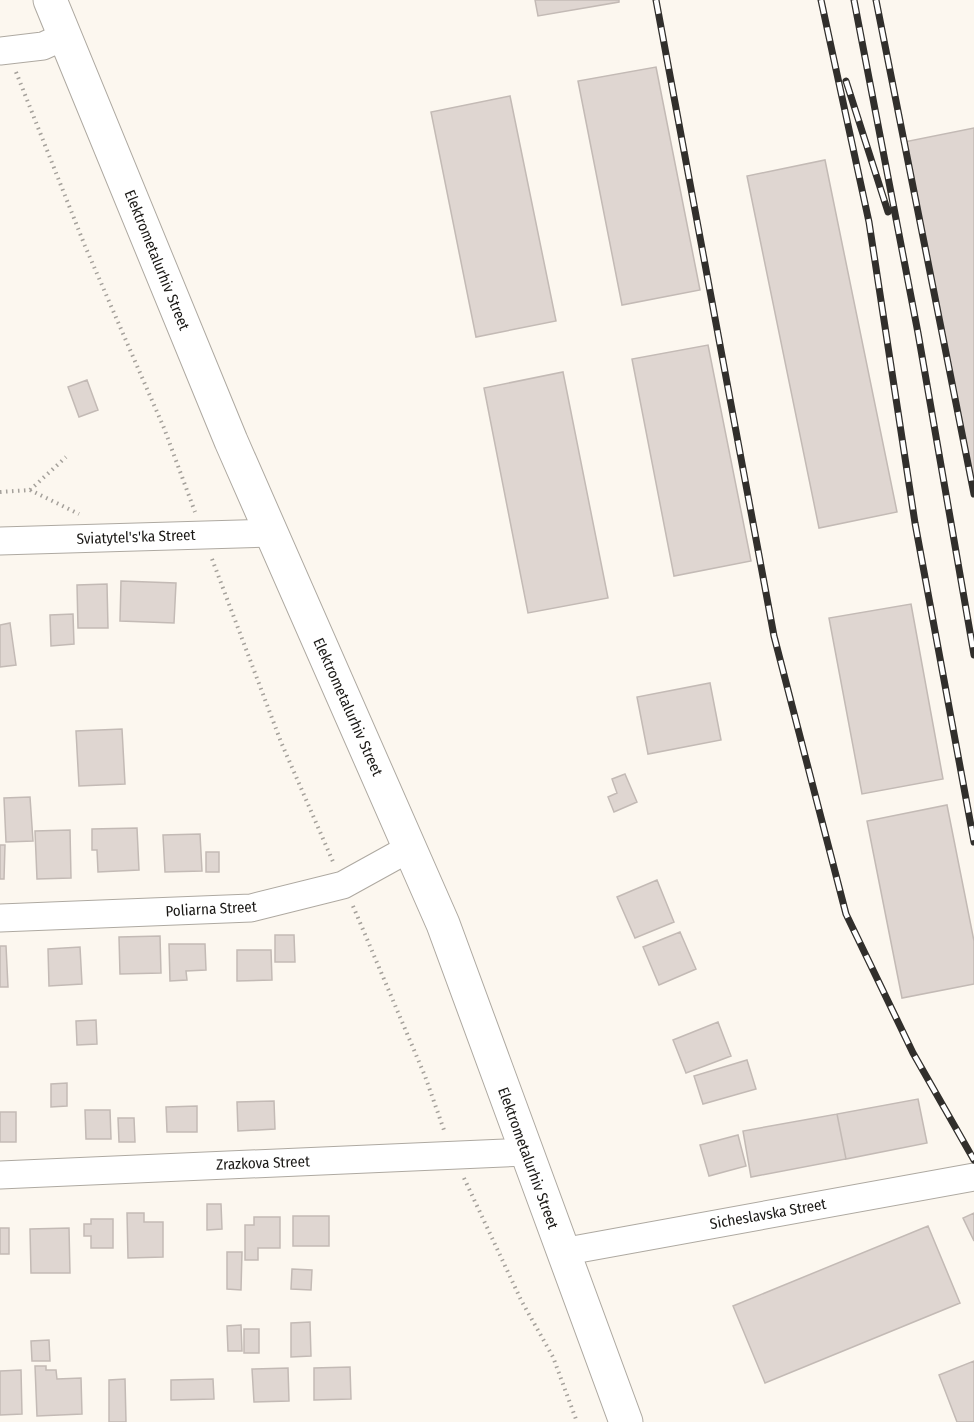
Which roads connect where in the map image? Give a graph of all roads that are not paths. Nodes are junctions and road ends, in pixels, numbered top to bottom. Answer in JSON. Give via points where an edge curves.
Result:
{"nodes":[{"id":1,"x":50,"y":0,"type":"edge"},
{"id":2,"x":64,"y":36,"type":"junction"},
{"id":3,"x":4,"y":51,"type":"edge"},
{"id":4,"x":272,"y":533,"type":"junction"},
{"id":5,"x":0,"y":541,"type":"edge"},
{"id":6,"x":410,"y":848,"type":"junction"},
{"id":7,"x":0,"y":918,"type":"edge"},
{"id":8,"x":526,"y":1152,"type":"junction"},
{"id":9,"x":0,"y":1174,"type":"edge"},
{"id":10,"x":974,"y":1177,"type":"edge"},
{"id":11,"x":562,"y":1252,"type":"junction"},
{"id":12,"x":626,"y":1422,"type":"edge"}],
"edges":[{"from":1,"to":2,"type":"main road","name":"Elektrometalurhiv Street"},
{"from":2,"to":3,"type":"street","via":[[43,46]]},
{"from":2,"to":4,"type":"main road","name":"Elektrometalurhiv Street"},
{"from":4,"to":5,"type":"street","name":"Sviatytel's'ka Street"},
{"from":4,"to":6,"type":"main road","name":"Elektrometalurhiv Street"},
{"from":6,"to":7,"type":"street","name":"Poliarna Street","via":[[344,885],[251,908]]},
{"from":6,"to":8,"type":"main road","name":"Elektrometalurhiv Street","via":[[443,924]]},
{"from":8,"to":9,"type":"street","name":"Zrazkova Street"},
{"from":8,"to":11,"type":"main road","name":"Elektrometalurhiv Street"},
{"from":10,"to":11,"type":"street","name":"Sicheslavska Street"},
{"from":11,"to":12,"type":"main road","name":"Elektrometalurhiv Street"}]}
